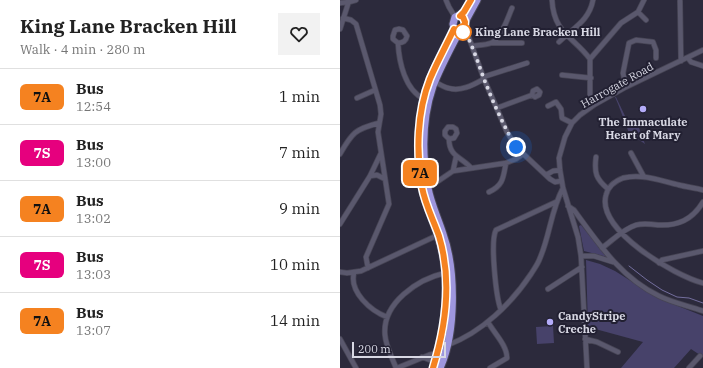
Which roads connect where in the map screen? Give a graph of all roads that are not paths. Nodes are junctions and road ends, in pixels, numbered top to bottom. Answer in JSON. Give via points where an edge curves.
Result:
{"nodes":[{"id":1,"x":356,"y":0,"type":"edge"},
{"id":2,"x":446,"y":0,"type":"edge"},
{"id":3,"x":471,"y":0,"type":"edge"},
{"id":4,"x":477,"y":0,"type":"edge"},
{"id":5,"x":552,"y":0,"type":"edge"},
{"id":6,"x":592,"y":0,"type":"edge"},
{"id":7,"x":644,"y":0,"type":"edge"},
{"id":8,"x":347,"y":1,"type":"edge"},
{"id":9,"x":680,"y":2,"type":"dead end"},
{"id":10,"x":340,"y":3,"type":"edge"},
{"id":11,"x":512,"y":8,"type":"dead end"},
{"id":12,"x":638,"y":12,"type":"junction"},
{"id":13,"x":343,"y":18,"type":"junction"},
{"id":14,"x":460,"y":18,"type":"junction"},
{"id":15,"x":646,"y":20,"type":"dead end"},
{"id":16,"x":340,"y":29,"type":"edge"},
{"id":17,"x":459,"y":31,"type":"junction"},
{"id":18,"x":566,"y":36,"type":"junction"},
{"id":19,"x":559,"y":42,"type":"dead end"},
{"id":20,"x":398,"y":43,"type":"dead end"},
{"id":21,"x":492,"y":43,"type":"junction"},
{"id":22,"x":522,"y":43,"type":"dead end"},
{"id":23,"x":472,"y":46,"type":"junction"},
{"id":24,"x":703,"y":50,"type":"edge"},
{"id":25,"x":656,"y":58,"type":"dead end"},
{"id":26,"x":688,"y":58,"type":"junction"},
{"id":27,"x":590,"y":59,"type":"junction"},
{"id":28,"x":681,"y":61,"type":"junction"},
{"id":29,"x":527,"y":63,"type":"dead end"},
{"id":30,"x":703,"y":66,"type":"edge"},
{"id":31,"x":562,"y":75,"type":"dead end"},
{"id":32,"x":484,"y":78,"type":"junction"},
{"id":33,"x":591,"y":78,"type":"junction"},
{"id":34,"x":432,"y":81,"type":"junction"},
{"id":35,"x":626,"y":87,"type":"junction"},
{"id":36,"x":375,"y":90,"type":"junction"},
{"id":37,"x":532,"y":95,"type":"dead end"},
{"id":38,"x":357,"y":98,"type":"dead end"},
{"id":39,"x":424,"y":99,"type":"junction"},
{"id":40,"x":594,"y":105,"type":"junction"},
{"id":41,"x":548,"y":106,"type":"dead end"},
{"id":42,"x":497,"y":108,"type":"junction"},
{"id":43,"x":379,"y":123,"type":"junction"},
{"id":44,"x":572,"y":123,"type":"junction"},
{"id":45,"x":449,"y":138,"type":"dead end"},
{"id":46,"x":381,"y":153,"type":"junction"},
{"id":47,"x":631,"y":153,"type":"dead end"},
{"id":48,"x":340,"y":154,"type":"edge"},
{"id":49,"x":523,"y":154,"type":"junction"},
{"id":50,"x":456,"y":157,"type":"junction"},
{"id":51,"x":596,"y":157,"type":"dead end"},
{"id":52,"x":506,"y":162,"type":"junction"},
{"id":53,"x":471,"y":168,"type":"junction"},
{"id":54,"x":560,"y":170,"type":"junction"},
{"id":55,"x":453,"y":171,"type":"junction"},
{"id":56,"x":546,"y":175,"type":"junction"},
{"id":57,"x":370,"y":176,"type":"junction"},
{"id":58,"x":644,"y":177,"type":"junction"},
{"id":59,"x":385,"y":179,"type":"junction"},
{"id":60,"x":561,"y":181,"type":"junction"},
{"id":61,"x":428,"y":188,"type":"junction"},
{"id":62,"x":563,"y":188,"type":"junction"},
{"id":63,"x":608,"y":189,"type":"junction"},
{"id":64,"x":703,"y":190,"type":"edge"},
{"id":65,"x":489,"y":192,"type":"dead end"},
{"id":66,"x":556,"y":202,"type":"junction"},
{"id":67,"x":703,"y":202,"type":"edge"},
{"id":68,"x":568,"y":206,"type":"junction"},
{"id":69,"x":574,"y":223,"type":"junction"},
{"id":70,"x":584,"y":223,"type":"junction"},
{"id":71,"x":340,"y":224,"type":"edge"},
{"id":72,"x":621,"y":233,"type":"junction"},
{"id":73,"x":438,"y":235,"type":"junction"},
{"id":74,"x":602,"y":248,"type":"junction"},
{"id":75,"x":703,"y":251,"type":"edge"},
{"id":76,"x":581,"y":256,"type":"junction"},
{"id":77,"x":613,"y":262,"type":"junction"},
{"id":78,"x":659,"y":263,"type":"junction"},
{"id":79,"x":582,"y":267,"type":"junction"},
{"id":80,"x":368,"y":268,"type":"junction"},
{"id":81,"x":340,"y":272,"type":"edge"},
{"id":82,"x":354,"y":273,"type":"junction"},
{"id":83,"x":446,"y":273,"type":"junction"},
{"id":84,"x":703,"y":283,"type":"edge"},
{"id":85,"x":548,"y":289,"type":"dead end"},
{"id":86,"x":501,"y":310,"type":"junction"},
{"id":87,"x":703,"y":311,"type":"edge"},
{"id":88,"x":387,"y":317,"type":"junction"},
{"id":89,"x":488,"y":322,"type":"junction"},
{"id":90,"x":340,"y":339,"type":"edge"},
{"id":91,"x":585,"y":339,"type":"junction"},
{"id":92,"x":445,"y":340,"type":"junction"},
{"id":93,"x":618,"y":352,"type":"dead end"},
{"id":94,"x":700,"y":356,"type":"dead end"},
{"id":95,"x":422,"y":357,"type":"junction"},
{"id":96,"x":439,"y":361,"type":"edge"},
{"id":97,"x":356,"y":368,"type":"edge"},
{"id":98,"x":396,"y":368,"type":"edge"},
{"id":99,"x":490,"y":368,"type":"edge"},
{"id":100,"x":587,"y":368,"type":"edge"},
{"id":101,"x":689,"y":368,"type":"edge"}],
"edges":[{"from":1,"to":8,"type":"street"},
{"from":2,"to":14,"type":"street","via":[[449,8]]},
{"from":3,"to":14,"type":"highway"},
{"from":4,"to":14,"type":"highway"},
{"from":5,"to":18,"type":"street","via":[[556,22]]},
{"from":6,"to":18,"type":"street","via":[[586,17]]},
{"from":7,"to":12,"type":"street"},
{"from":8,"to":10,"type":"street"},
{"from":8,"to":13,"type":"street"},
{"from":9,"to":28,"type":"street"},
{"from":11,"to":21,"type":"street","via":[[499,37]]},
{"from":12,"to":15,"type":"street"},
{"from":12,"to":27,"type":"street","via":[[621,22]]},
{"from":13,"to":16,"type":"street"},
{"from":13,"to":36,"type":"street","via":[[356,24]]},
{"from":14,"to":17,"type":"highway"},
{"from":14,"to":17,"type":"highway","via":[[453,24]]},
{"from":17,"to":23,"type":"street","via":[[469,38]]},
{"from":17,"to":34,"type":"highway"},
{"from":18,"to":19,"type":"street"},
{"from":18,"to":27,"type":"street"},
{"from":20,"to":39,"type":"street","via":[[404,74],[410,88]]},
{"from":21,"to":22,"type":"street"},
{"from":21,"to":23,"type":"street"},
{"from":23,"to":32,"type":"street"},
{"from":24,"to":26,"type":"street","name":"Harrogate Road"},
{"from":25,"to":35,"type":"street","via":[[653,42],[636,40],[629,43],[623,73]]},
{"from":26,"to":28,"type":"street","name":"Harrogate Road"},
{"from":26,"to":30,"type":"street","via":[[691,62]]},
{"from":27,"to":33,"type":"street"},
{"from":28,"to":35,"type":"street","name":"Harrogate Road"},
{"from":29,"to":32,"type":"street"},
{"from":31,"to":33,"type":"street"},
{"from":32,"to":34,"type":"street","via":[[472,86],[459,89],[447,88]]},
{"from":32,"to":42,"type":"street"},
{"from":33,"to":40,"type":"street","via":[[590,98]]},
{"from":34,"to":39,"type":"highway"},
{"from":34,"to":61,"type":"highway","via":[[424,130]]},
{"from":35,"to":40,"type":"street","name":"Harrogate Road"},
{"from":36,"to":38,"type":"street"},
{"from":36,"to":43,"type":"street","via":[[380,105]]},
{"from":37,"to":42,"type":"street"},
{"from":39,"to":73,"type":"highway","via":[[419,130],[422,186]]},
{"from":40,"to":44,"type":"street","name":"Harrogate Road"},
{"from":41,"to":44,"type":"street","via":[[556,102],[561,109],[562,118]]},
{"from":42,"to":49,"type":"street","via":[[507,132]]},
{"from":43,"to":46,"type":"street"},
{"from":43,"to":48,"type":"street","via":[[355,132]]},
{"from":44,"to":54,"type":"street","name":"Harrogate Road","via":[[565,137]]},
{"from":45,"to":50,"type":"street","via":[[449,145]]},
{"from":46,"to":57,"type":"street"},
{"from":46,"to":59,"type":"street"},
{"from":47,"to":58,"type":"street"},
{"from":49,"to":52,"type":"street"},
{"from":49,"to":56,"type":"street"},
{"from":50,"to":53,"type":"street"},
{"from":50,"to":55,"type":"street"},
{"from":51,"to":63,"type":"street","via":[[596,174]]},
{"from":52,"to":53,"type":"street"},
{"from":52,"to":65,"type":"street","via":[[502,183]]},
{"from":53,"to":55,"type":"street"},
{"from":54,"to":56,"type":"street"},
{"from":54,"to":60,"type":"street","name":"Harrogate Road"},
{"from":55,"to":61,"type":"street"},
{"from":56,"to":60,"type":"street","via":[[555,182]]},
{"from":57,"to":59,"type":"street","via":[[377,175]]},
{"from":57,"to":71,"type":"street"},
{"from":58,"to":63,"type":"street","via":[[622,178]]},
{"from":58,"to":64,"type":"street"},
{"from":59,"to":80,"type":"street","via":[[388,204],[366,257]]},
{"from":60,"to":62,"type":"street","name":"Harrogate Road"},
{"from":61,"to":92,"type":"highway","via":[[449,258],[451,325]]},
{"from":62,"to":66,"type":"street"},
{"from":62,"to":68,"type":"street","name":"Harrogate Road"},
{"from":63,"to":72,"type":"street","via":[[607,211]]},
{"from":66,"to":86,"type":"street","via":[[540,260]]},
{"from":66,"to":86,"type":"street","via":[[496,230],[493,235],[498,303]]},
{"from":67,"to":72,"type":"street","via":[[692,217],[683,221],[673,224],[638,224]]},
{"from":68,"to":69,"type":"street","name":"Harrogate Road"},
{"from":68,"to":70,"type":"street"},
{"from":69,"to":70,"type":"street"},
{"from":69,"to":76,"type":"street","name":"Harrogate Road"},
{"from":70,"to":74,"type":"street"},
{"from":72,"to":74,"type":"street"},
{"from":72,"to":78,"type":"street"},
{"from":73,"to":80,"type":"street"},
{"from":73,"to":83,"type":"highway"},
{"from":74,"to":77,"type":"street"},
{"from":75,"to":78,"type":"street","via":[[662,260]]},
{"from":76,"to":77,"type":"street","via":[[594,256]]},
{"from":76,"to":79,"type":"street","name":"Harrogate Road"},
{"from":77,"to":87,"type":"street","via":[[646,289],[673,302]]},
{"from":78,"to":84,"type":"street","via":[[691,280]]},
{"from":79,"to":85,"type":"street"},
{"from":79,"to":91,"type":"street","name":"Harrogate Road"},
{"from":80,"to":82,"type":"street"},
{"from":81,"to":82,"type":"street"},
{"from":82,"to":88,"type":"street","via":[[353,283],[361,298],[372,309]]},
{"from":83,"to":88,"type":"street","via":[[427,279],[405,293]]},
{"from":83,"to":92,"type":"highway"},
{"from":86,"to":89,"type":"street"},
{"from":88,"to":98,"type":"street","via":[[387,344]]},
{"from":89,"to":92,"type":"street","via":[[462,340]]},
{"from":89,"to":99,"type":"street","via":[[507,354],[504,361]]},
{"from":90,"to":97,"type":"street"},
{"from":91,"to":93,"type":"street"},
{"from":91,"to":100,"type":"street","name":"Harrogate Road"},
{"from":92,"to":96,"type":"highway"},
{"from":94,"to":101,"type":"street"},
{"from":95,"to":96,"type":"street"},
{"from":95,"to":96,"type":"street"},
{"from":95,"to":98,"type":"street"}]}
